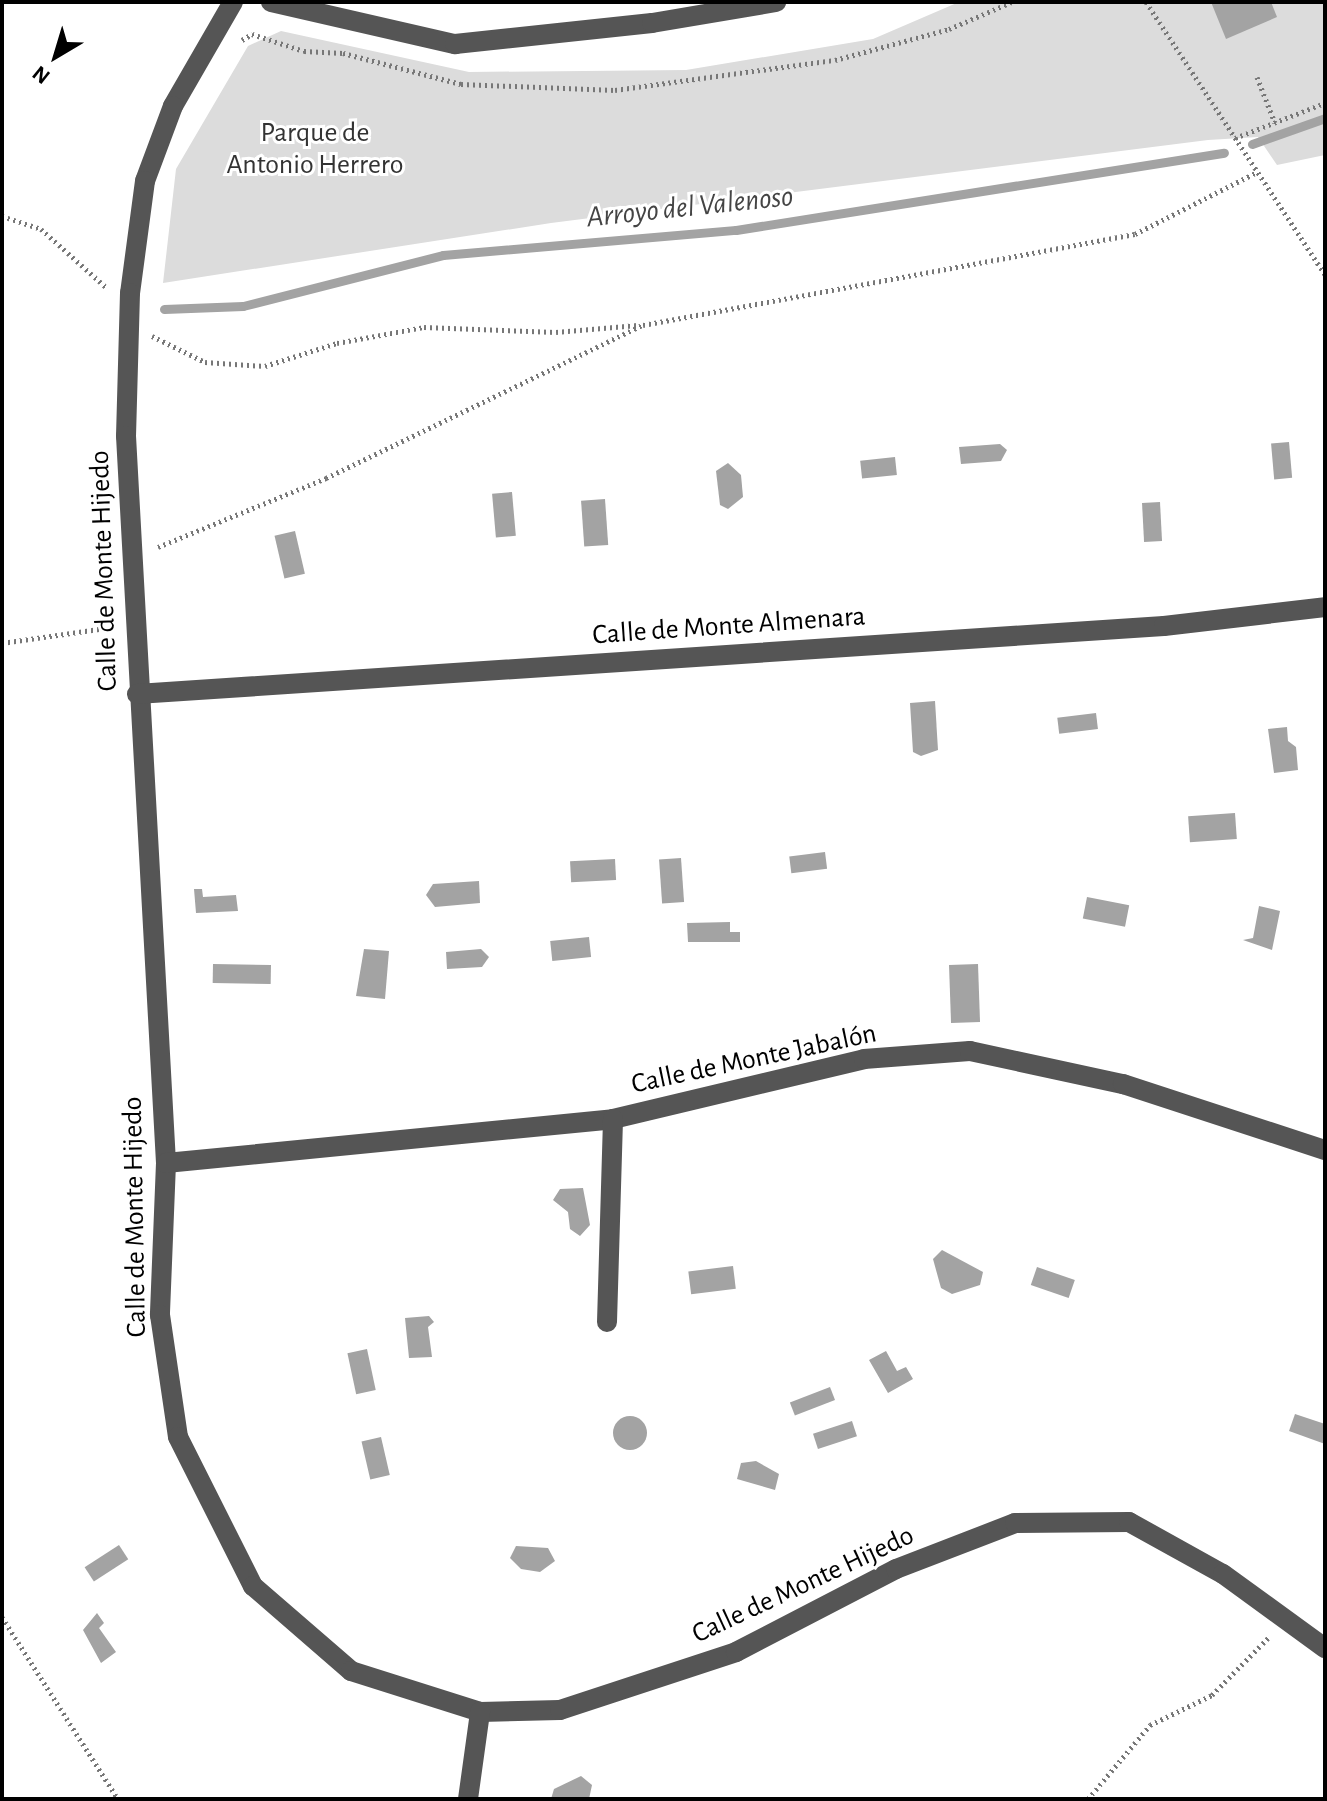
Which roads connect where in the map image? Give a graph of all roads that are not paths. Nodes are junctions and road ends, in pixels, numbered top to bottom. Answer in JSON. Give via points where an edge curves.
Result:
{"nodes":[{"id":1,"x":233,"y":2,"type":"edge"},
{"id":2,"x":271,"y":2,"type":"edge"},
{"id":3,"x":776,"y":2,"type":"edge"},
{"id":4,"x":1325,"y":607,"type":"edge"},
{"id":5,"x":137,"y":694,"type":"junction"},
{"id":6,"x":613,"y":1119,"type":"junction"},
{"id":7,"x":1325,"y":1150,"type":"edge"},
{"id":8,"x":166,"y":1163,"type":"junction"},
{"id":9,"x":607,"y":1322,"type":"dead end"},
{"id":10,"x":1325,"y":1648,"type":"edge"},
{"id":11,"x":480,"y":1712,"type":"junction"},
{"id":12,"x":468,"y":1799,"type":"edge"}],
"edges":[{"from":1,"to":5,"type":"street","name":"Calle de Monte Hijedo","via":[[173,106],[145,181],[130,312],[126,436]]},
{"from":2,"to":3,"type":"street","via":[[455,44],[652,23]]},
{"from":4,"to":5,"type":"street","name":"Calle de Monte Almenara","via":[[1164,626]]},
{"from":5,"to":8,"type":"street","name":"Calle de Monte Hijedo"},
{"from":6,"to":7,"type":"street","name":"Calle de Monte Jabalón","via":[[864,1059],[970,1051],[1123,1084]]},
{"from":6,"to":8,"type":"street","name":"Calle de Monte Jabalón"},
{"from":6,"to":9,"type":"street","name":"Calle de Monte Jabalón"},
{"from":8,"to":11,"type":"street","name":"Calle de Monte Hijedo","via":[[160,1315],[178,1437],[253,1586],[351,1671]]},
{"from":10,"to":11,"type":"street","name":"Calle de Monte Hijedo","via":[[1223,1574],[1129,1522],[1015,1523],[896,1569],[736,1652],[560,1710]]},
{"from":11,"to":12,"type":"street"}]}
